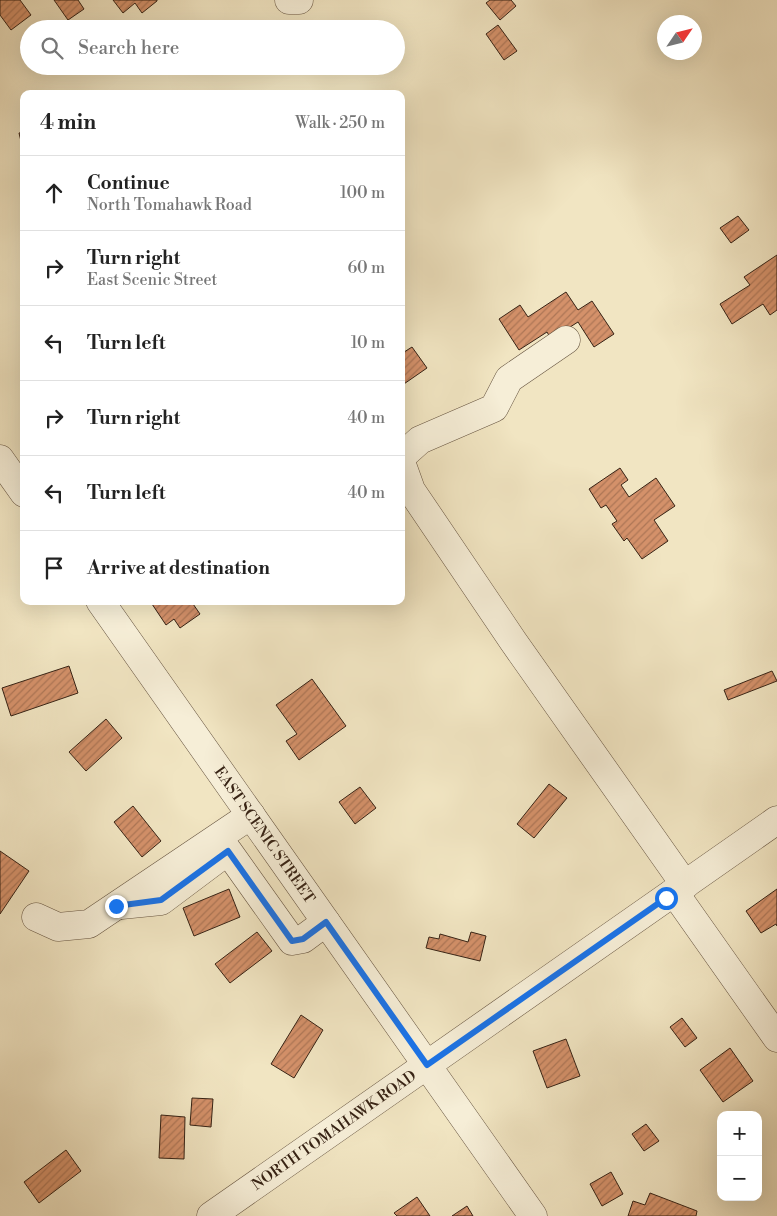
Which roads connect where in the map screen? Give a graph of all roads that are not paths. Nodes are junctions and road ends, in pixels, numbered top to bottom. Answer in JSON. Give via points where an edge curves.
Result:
{"nodes":[{"id":1,"x":288,"y":0,"type":"edge"},
{"id":2,"x":300,"y":0,"type":"edge"},
{"id":3,"x":566,"y":340,"type":"dead end"},
{"id":4,"x":405,"y":453,"type":"edge"},
{"id":5,"x":0,"y":459,"type":"edge"},
{"id":6,"x":405,"y":473,"type":"edge"},
{"id":7,"x":20,"y":487,"type":"edge"},
{"id":8,"x":103,"y":605,"type":"edge"},
{"id":9,"x":251,"y":815,"type":"junction"},
{"id":10,"x":777,"y":820,"type":"edge"},
{"id":11,"x":228,"y":851,"type":"junction"},
{"id":12,"x":679,"y":889,"type":"junction"},
{"id":13,"x":116,"y":906,"type":"junction"},
{"id":14,"x":36,"y":917,"type":"dead end"},
{"id":15,"x":326,"y":922,"type":"junction"},
{"id":16,"x":777,"y":1038,"type":"edge"},
{"id":17,"x":427,"y":1065,"type":"junction"},
{"id":18,"x":211,"y":1216,"type":"edge"},
{"id":19,"x":533,"y":1216,"type":"edge"}],
"edges":[{"from":1,"to":2,"type":"street"},
{"from":3,"to":4,"type":"street","via":[[509,379],[494,408],[420,440]]},
{"from":5,"to":7,"type":"street"},
{"from":6,"to":12,"type":"street","via":[[411,490]]},
{"from":8,"to":9,"type":"street","name":"EAST SCENIC STREET"},
{"from":9,"to":11,"type":"street"},
{"from":9,"to":13,"type":"street"},
{"from":9,"to":15,"type":"street","name":"EAST SCENIC STREET"},
{"from":10,"to":12,"type":"street","name":"NORTH TOMAHAWK ROAD"},
{"from":11,"to":13,"type":"street","via":[[161,900]]},
{"from":11,"to":15,"type":"street","via":[[292,941],[303,939]]},
{"from":12,"to":16,"type":"street"},
{"from":12,"to":17,"type":"street","name":"NORTH TOMAHAWK ROAD"},
{"from":13,"to":14,"type":"street","via":[[89,924],[58,927]]},
{"from":15,"to":17,"type":"street","name":"EAST SCENIC STREET"},
{"from":17,"to":18,"type":"street","name":"NORTH TOMAHAWK ROAD"},
{"from":17,"to":19,"type":"street","name":"EAST SCENIC STREET"}]}
